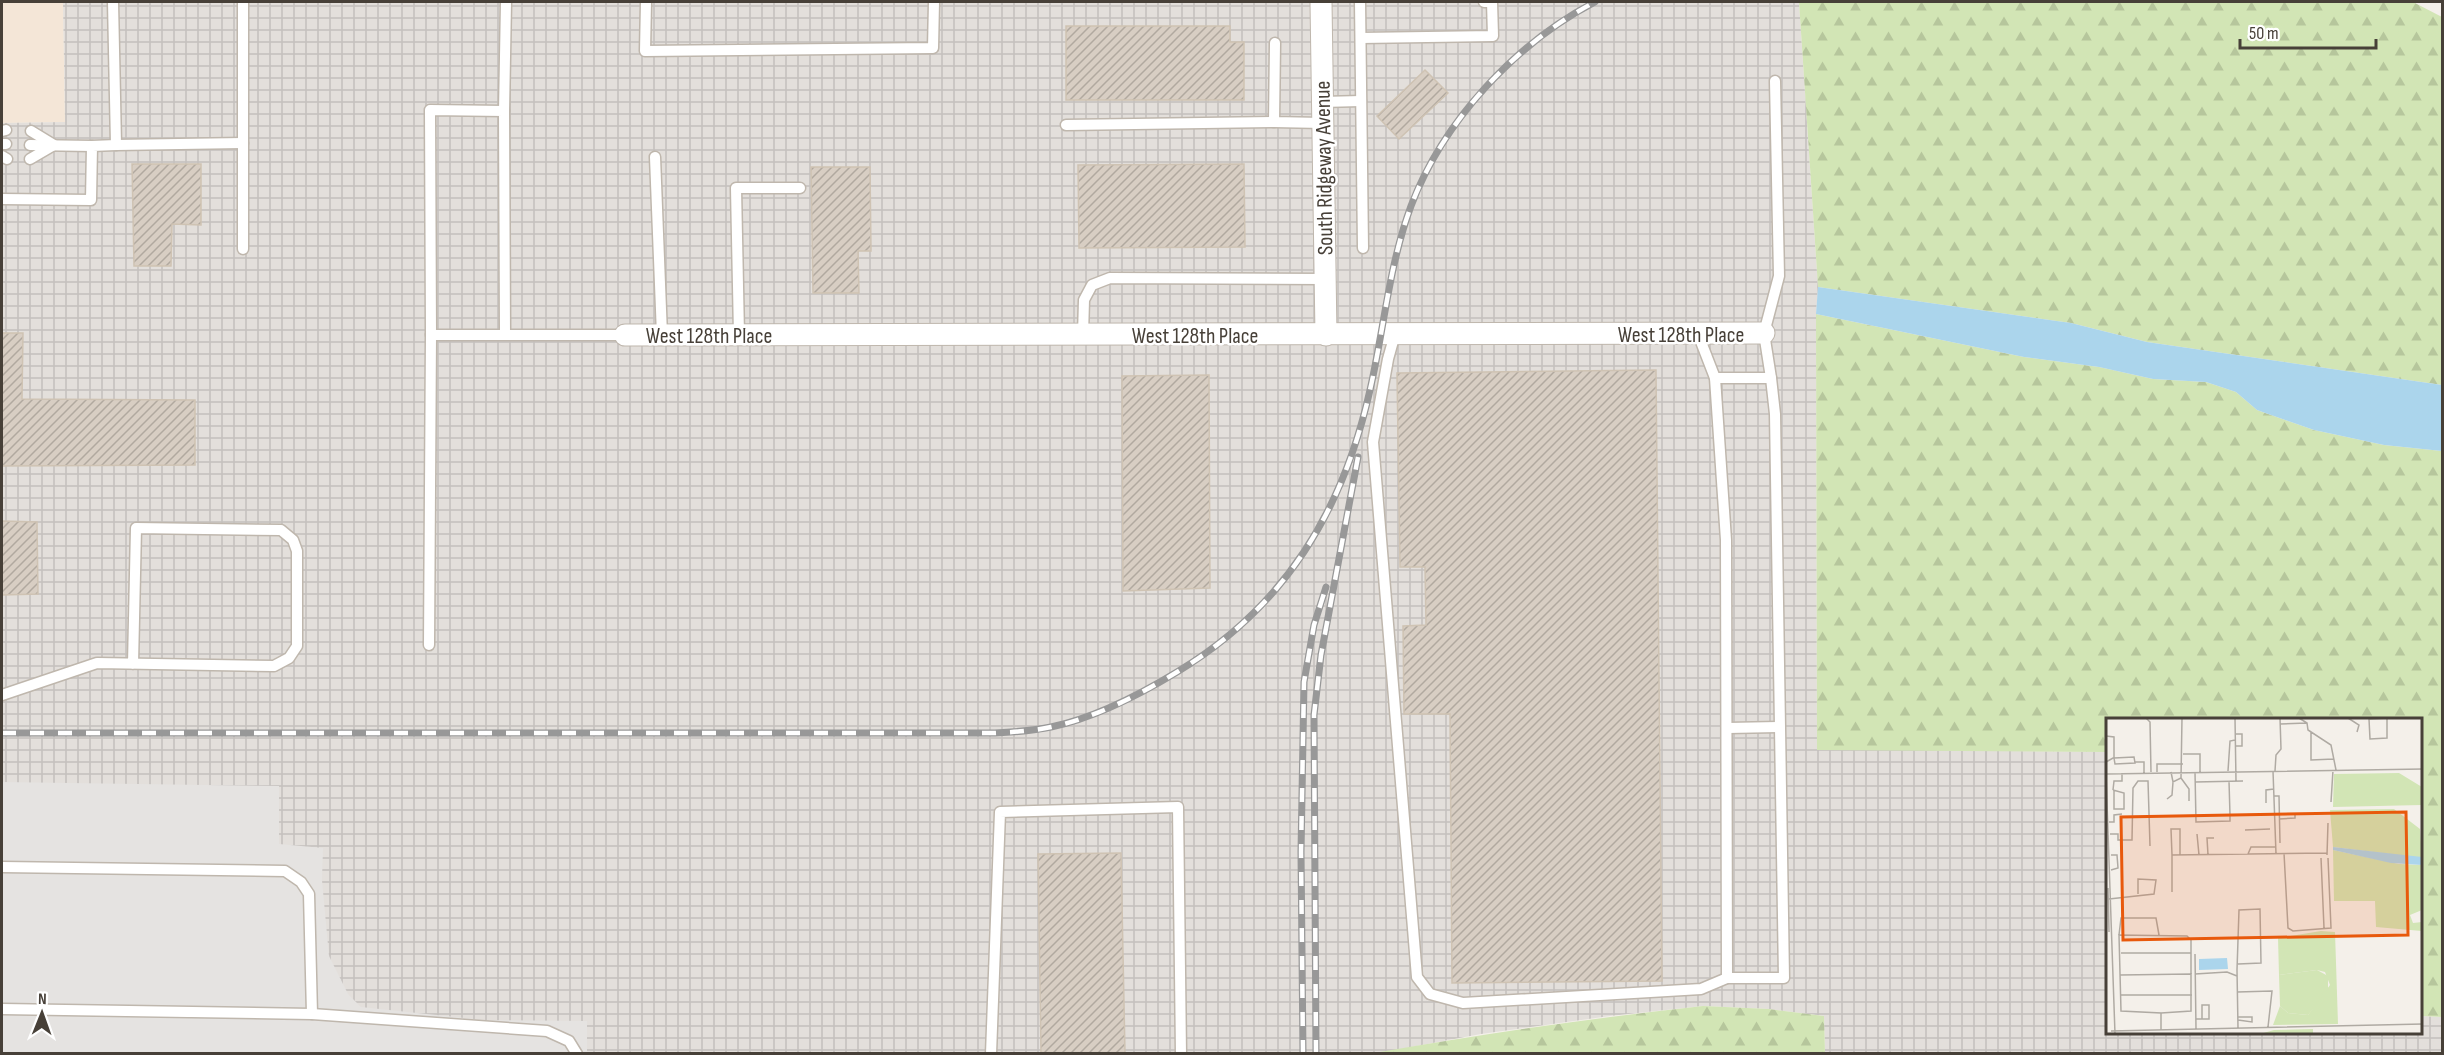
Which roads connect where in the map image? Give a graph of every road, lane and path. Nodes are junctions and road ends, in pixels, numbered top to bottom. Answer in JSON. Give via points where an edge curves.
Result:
{"nodes":[{"id":1,"x":113,"y":2,"type":"edge"},
{"id":2,"x":243,"y":2,"type":"edge"},
{"id":3,"x":506,"y":2,"type":"edge"},
{"id":4,"x":646,"y":2,"type":"edge"},
{"id":5,"x":934,"y":2,"type":"edge"},
{"id":6,"x":1320,"y":2,"type":"edge"},
{"id":7,"x":1360,"y":2,"type":"edge"},
{"id":8,"x":1484,"y":2,"type":"edge"},
{"id":9,"x":1360,"y":38,"type":"junction"},
{"id":10,"x":1275,"y":43,"type":"dead end"},
{"id":11,"x":1775,"y":81,"type":"dead end"},
{"id":12,"x":1361,"y":101,"type":"junction"},
{"id":13,"x":1322,"y":102,"type":"junction"},
{"id":14,"x":504,"y":111,"type":"junction"},
{"id":15,"x":1274,"y":122,"type":"junction"},
{"id":16,"x":1322,"y":123,"type":"junction"},
{"id":17,"x":1066,"y":125,"type":"dead end"},
{"id":18,"x":31,"y":131,"type":"dead end"},
{"id":19,"x":243,"y":143,"type":"junction"},
{"id":20,"x":30,"y":145,"type":"dead end"},
{"id":21,"x":54,"y":145,"type":"junction"},
{"id":22,"x":116,"y":145,"type":"junction"},
{"id":23,"x":92,"y":146,"type":"junction"},
{"id":24,"x":655,"y":157,"type":"dead end"},
{"id":25,"x":30,"y":159,"type":"dead end"},
{"id":26,"x":800,"y":188,"type":"dead end"},
{"id":27,"x":2,"y":198,"type":"edge"},
{"id":28,"x":1363,"y":248,"type":"dead end"},
{"id":29,"x":243,"y":249,"type":"dead end"},
{"id":30,"x":1325,"y":279,"type":"junction"},
{"id":31,"x":1764,"y":333,"type":"junction"},
{"id":32,"x":505,"y":334,"type":"junction"},
{"id":33,"x":1395,"y":334,"type":"junction"},
{"id":34,"x":1698,"y":334,"type":"junction"},
{"id":35,"x":431,"y":335,"type":"junction"},
{"id":36,"x":625,"y":335,"type":"joint"},
{"id":37,"x":662,"y":335,"type":"junction"},
{"id":38,"x":739,"y":335,"type":"junction"},
{"id":39,"x":1083,"y":335,"type":"junction"},
{"id":40,"x":1326,"y":335,"type":"junction"},
{"id":41,"x":1715,"y":378,"type":"junction"},
{"id":42,"x":1770,"y":378,"type":"junction"},
{"id":43,"x":429,"y":645,"type":"dead end"},
{"id":44,"x":133,"y":664,"type":"junction"},
{"id":45,"x":2,"y":695,"type":"edge"},
{"id":46,"x":1778,"y":727,"type":"junction"},
{"id":47,"x":1728,"y":728,"type":"junction"},
{"id":48,"x":2,"y":867,"type":"edge"},
{"id":49,"x":1727,"y":978,"type":"junction"},
{"id":50,"x":2,"y":1009,"type":"edge"},
{"id":51,"x":312,"y":1014,"type":"junction"},
{"id":52,"x":577,"y":1053,"type":"edge"},
{"id":53,"x":991,"y":1053,"type":"edge"},
{"id":54,"x":1181,"y":1053,"type":"edge"}],
"edges":[{"from":1,"to":22,"type":"lane"},
{"from":2,"to":19,"type":"lane"},
{"from":3,"to":14,"type":"lane"},
{"from":4,"to":5,"type":"lane","via":[[645,51],[933,48]]},
{"from":6,"to":13,"type":"street","name":"South Ridgeway Avenue"},
{"from":7,"to":9,"type":"lane"},
{"from":8,"to":9,"type":"lane","via":[[1492,2],[1493,36]]},
{"from":9,"to":12,"type":"lane"},
{"from":10,"to":15,"type":"lane"},
{"from":11,"to":31,"type":"lane","via":[[1779,276]]},
{"from":12,"to":13,"type":"lane"},
{"from":12,"to":28,"type":"lane"},
{"from":13,"to":16,"type":"street","name":"South Ridgeway Avenue"},
{"from":14,"to":32,"type":"lane"},
{"from":14,"to":35,"type":"lane","via":[[430,110]]},
{"from":15,"to":16,"type":"lane"},
{"from":15,"to":17,"type":"lane"},
{"from":16,"to":30,"type":"street","name":"South Ridgeway Avenue"},
{"from":18,"to":21,"type":"lane"},
{"from":19,"to":22,"type":"lane"},
{"from":19,"to":29,"type":"lane"},
{"from":20,"to":21,"type":"lane"},
{"from":21,"to":23,"type":"lane"},
{"from":21,"to":25,"type":"lane"},
{"from":22,"to":23,"type":"lane"},
{"from":23,"to":27,"type":"lane","via":[[91,200]]},
{"from":24,"to":37,"type":"lane"},
{"from":26,"to":38,"type":"lane","via":[[736,188]]},
{"from":30,"to":39,"type":"lane","via":[[1110,278],[1092,285],[1084,300]]},
{"from":30,"to":40,"type":"street","name":"South Ridgeway Avenue"},
{"from":31,"to":34,"type":"street","name":"West 128th Place"},
{"from":31,"to":42,"type":"lane"},
{"from":32,"to":35,"type":"lane"},
{"from":32,"to":36,"type":"lane"},
{"from":33,"to":34,"type":"street","name":"West 128th Place"},
{"from":33,"to":40,"type":"street","name":"West 128th Place"},
{"from":33,"to":49,"type":"lane","via":[[1373,442],[1417,977],[1430,994],[1463,1003],[1701,989]]},
{"from":34,"to":41,"type":"lane"},
{"from":35,"to":43,"type":"lane"},
{"from":36,"to":37,"type":"street","name":"West 128th Place"},
{"from":37,"to":38,"type":"street","name":"West 128th Place"},
{"from":38,"to":39,"type":"street","name":"West 128th Place"},
{"from":39,"to":40,"type":"street","name":"West 128th Place"},
{"from":41,"to":42,"type":"lane"},
{"from":41,"to":47,"type":"lane","via":[[1726,540]]},
{"from":42,"to":46,"type":"lane","via":[[1775,414]]},
{"from":44,"to":44,"type":"lane","via":[[274,666],[289,658],[297,646],[297,551],[293,540],[281,530],[136,528]]},
{"from":44,"to":45,"type":"lane","via":[[97,663]]},
{"from":46,"to":47,"type":"lane"},
{"from":46,"to":49,"type":"lane","via":[[1784,978]]},
{"from":47,"to":49,"type":"lane"},
{"from":48,"to":51,"type":"lane","via":[[285,871],[301,882],[309,894]]},
{"from":50,"to":51,"type":"lane"},
{"from":51,"to":52,"type":"lane","via":[[547,1031],[569,1041]]},
{"from":53,"to":54,"type":"lane","via":[[1000,812],[1178,807]]}]}
